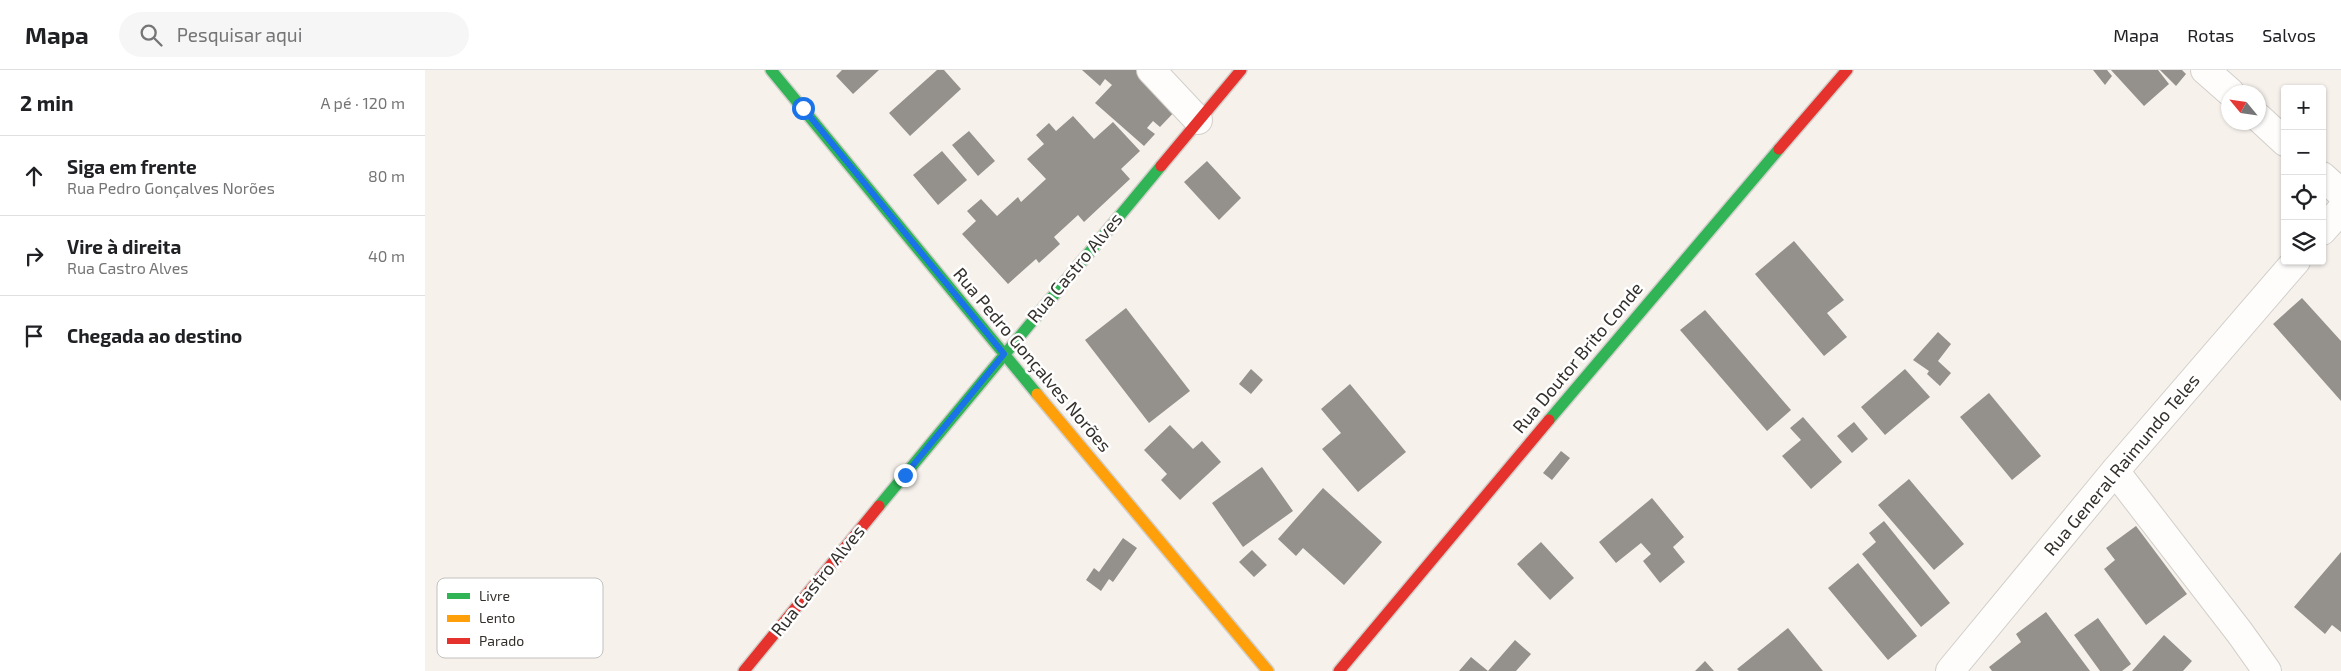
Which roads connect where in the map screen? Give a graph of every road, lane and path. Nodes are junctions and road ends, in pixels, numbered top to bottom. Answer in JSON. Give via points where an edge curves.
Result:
{"nodes":[{"id":1,"x":771,"y":70,"type":"edge"},
{"id":2,"x":1151,"y":70,"type":"edge"},
{"id":3,"x":1241,"y":70,"type":"edge"},
{"id":4,"x":1847,"y":70,"type":"edge"},
{"id":5,"x":2205,"y":70,"type":"edge"},
{"id":6,"x":2222,"y":85,"type":"edge"},
{"id":7,"x":1198,"y":120,"type":"junction"},
{"id":8,"x":2266,"y":124,"type":"edge"},
{"id":9,"x":2281,"y":138,"type":"edge"},
{"id":10,"x":2326,"y":180,"type":"edge"},
{"id":11,"x":2341,"y":193,"type":"edge"},
{"id":12,"x":2341,"y":210,"type":"edge"},
{"id":13,"x":2326,"y":227,"type":"edge"},
{"id":14,"x":2293,"y":265,"type":"edge"},
{"id":15,"x":1004,"y":354,"type":"junction"},
{"id":16,"x":2115,"y":471,"type":"junction"},
{"id":17,"x":744,"y":671,"type":"edge"},
{"id":18,"x":1268,"y":671,"type":"edge"},
{"id":19,"x":1339,"y":671,"type":"edge"},
{"id":20,"x":1950,"y":671,"type":"edge"},
{"id":21,"x":2267,"y":671,"type":"edge"}],
"edges":[{"from":1,"to":15,"type":"street","name":"Rua Pedro Gonçalves Norões"},
{"from":2,"to":7,"type":"street"},
{"from":3,"to":7,"type":"street","name":"Rua Castro Alves"},
{"from":4,"to":19,"type":"street","name":"Rua Doutor Brito Conde","via":[[1618,337]]},
{"from":5,"to":6,"type":"street"},
{"from":7,"to":15,"type":"street","name":"Rua Castro Alves"},
{"from":8,"to":9,"type":"street"},
{"from":10,"to":11,"type":"street"},
{"from":12,"to":13,"type":"street"},
{"from":14,"to":16,"type":"street","name":"Rua General Raimundo Teles"},
{"from":15,"to":17,"type":"street","name":"Rua Castro Alves"},
{"from":15,"to":18,"type":"street","name":"Rua Pedro Gonçalves Norões"},
{"from":16,"to":20,"type":"street","name":"Rua General Raimundo Teles"},
{"from":16,"to":21,"type":"street"}]}
